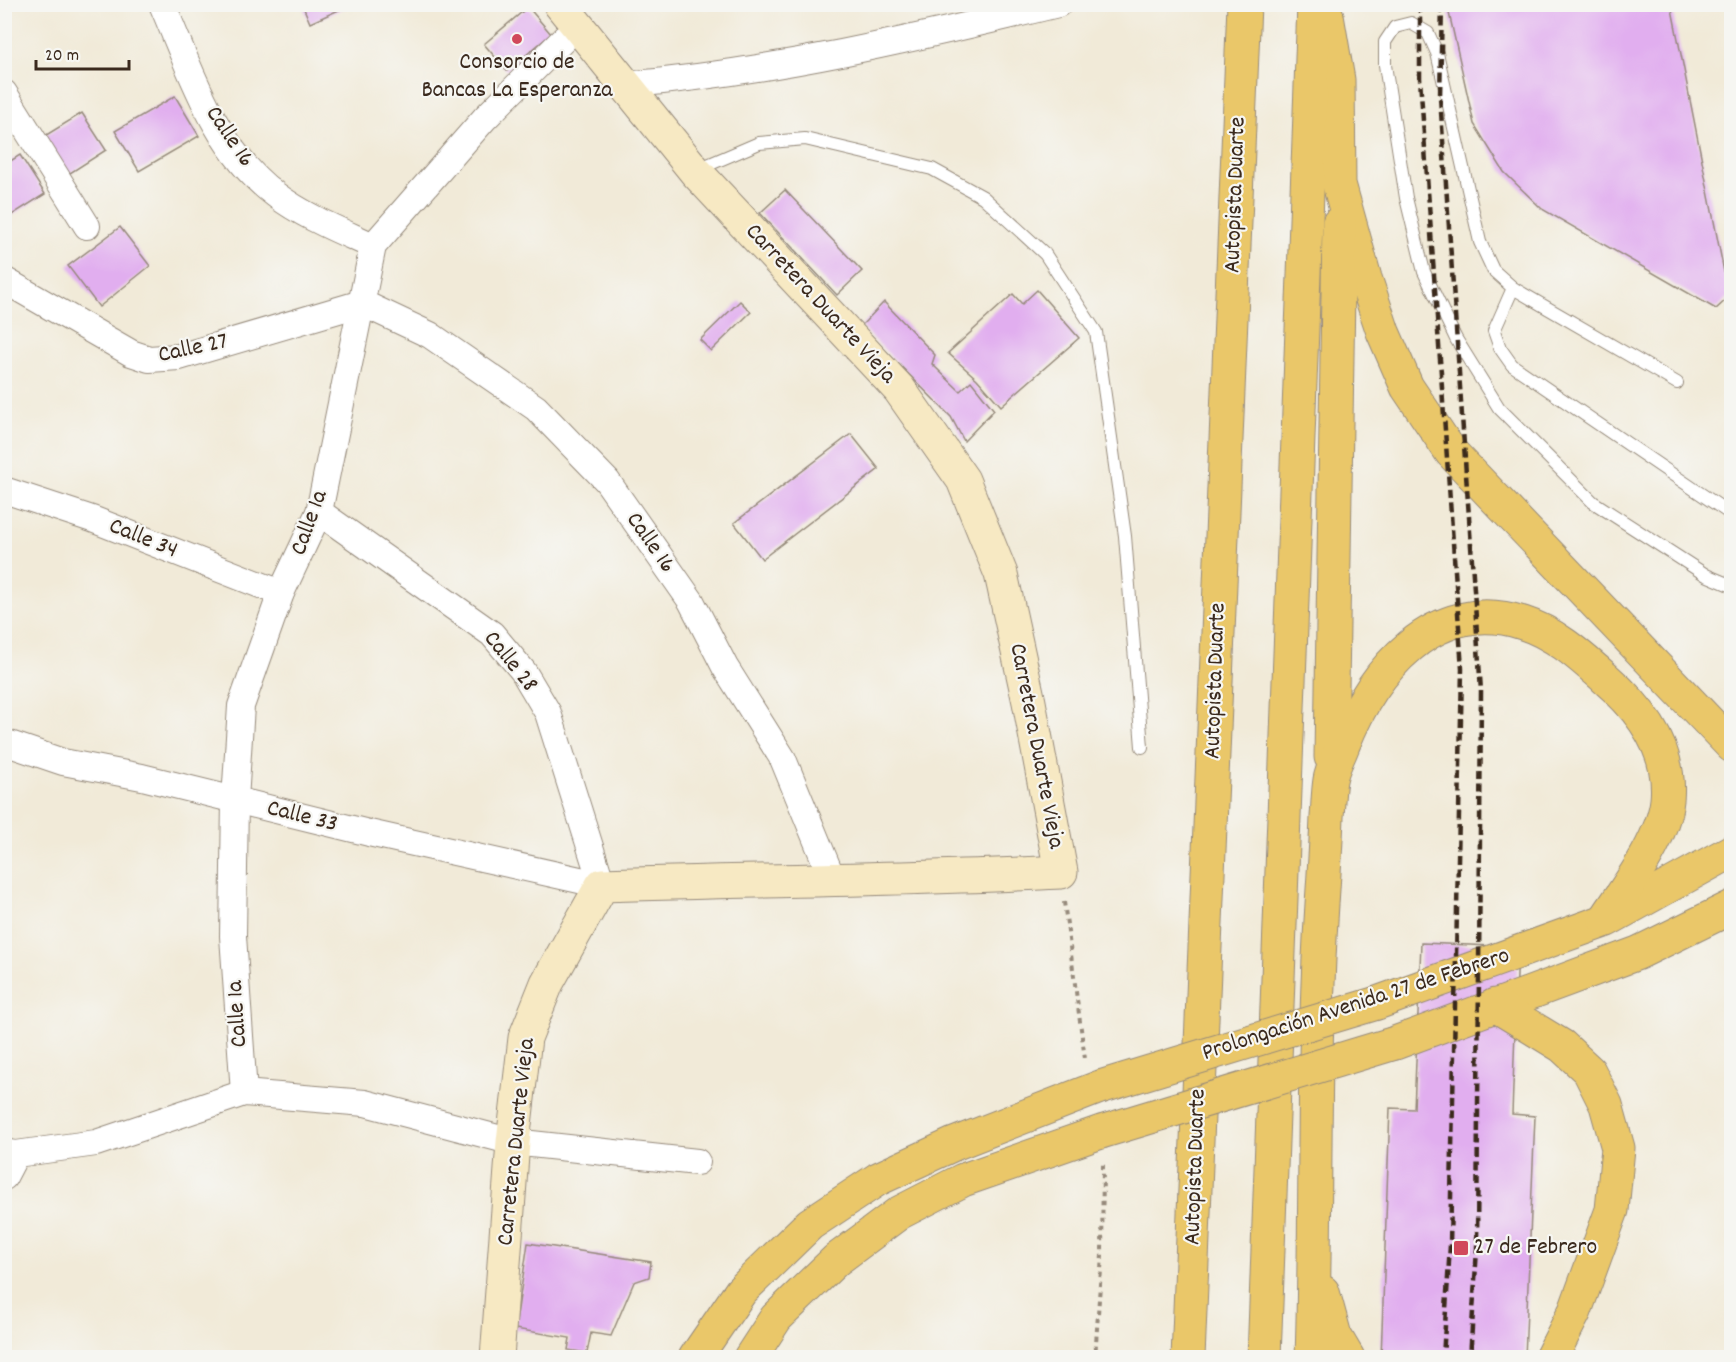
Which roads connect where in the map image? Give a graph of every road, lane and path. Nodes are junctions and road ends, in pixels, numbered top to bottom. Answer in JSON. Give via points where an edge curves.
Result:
{"nodes":[{"id":1,"x":162,"y":4,"type":"edge"},
{"id":2,"x":1058,"y":4,"type":"edge"},
{"id":3,"x":1244,"y":4,"type":"edge"},
{"id":4,"x":1314,"y":4,"type":"edge"},
{"id":5,"x":1325,"y":4,"type":"edge"},
{"id":6,"x":568,"y":16,"type":"edge"},
{"id":7,"x":624,"y":85,"type":"junction"},
{"id":8,"x":4,"y":93,"type":"edge"},
{"id":9,"x":695,"y":171,"type":"junction"},
{"id":10,"x":1340,"y":184,"type":"junction"},
{"id":11,"x":87,"y":226,"type":"dead end"},
{"id":12,"x":373,"y":246,"type":"junction"},
{"id":13,"x":4,"y":280,"type":"edge"},
{"id":14,"x":1513,"y":288,"type":"junction"},
{"id":15,"x":362,"y":303,"type":"junction"},
{"id":16,"x":1677,"y":383,"type":"dead end"},
{"id":17,"x":4,"y":490,"type":"edge"},
{"id":18,"x":319,"y":512,"type":"junction"},
{"id":19,"x":1731,"y":515,"type":"edge"},
{"id":20,"x":1731,"y":586,"type":"edge"},
{"id":21,"x":281,"y":593,"type":"junction"},
{"id":22,"x":4,"y":742,"type":"edge"},
{"id":23,"x":1730,"y":743,"type":"edge"},
{"id":24,"x":1142,"y":747,"type":"dead end"},
{"id":25,"x":1330,"y":779,"type":"junction"},
{"id":26,"x":235,"y":800,"type":"junction"},
{"id":27,"x":1731,"y":851,"type":"edge"},
{"id":28,"x":1060,"y":872,"type":"junction"},
{"id":29,"x":832,"y":878,"type":"junction"},
{"id":30,"x":602,"y":885,"type":"junction"},
{"id":31,"x":1731,"y":907,"type":"edge"},
{"id":32,"x":1605,"y":920,"type":"junction"},
{"id":33,"x":1426,"y":986,"type":"junction"},
{"id":34,"x":1495,"y":1005,"type":"junction"},
{"id":35,"x":1441,"y":1024,"type":"junction"},
{"id":36,"x":1094,"y":1089,"type":"junction"},
{"id":37,"x":244,"y":1093,"type":"junction"},
{"id":38,"x":513,"y":1142,"type":"junction"},
{"id":39,"x":1099,"y":1144,"type":"junction"},
{"id":40,"x":10,"y":1153,"type":"edge"},
{"id":41,"x":697,"y":1162,"type":"dead end"},
{"id":42,"x":4,"y":1177,"type":"edge"},
{"id":43,"x":1315,"y":1265,"type":"junction"},
{"id":44,"x":497,"y":1358,"type":"edge"},
{"id":45,"x":695,"y":1358,"type":"edge"},
{"id":46,"x":750,"y":1358,"type":"edge"},
{"id":47,"x":1095,"y":1358,"type":"edge"},
{"id":48,"x":1188,"y":1358,"type":"edge"},
{"id":49,"x":1264,"y":1358,"type":"edge"},
{"id":50,"x":1312,"y":1358,"type":"edge"},
{"id":51,"x":1348,"y":1358,"type":"edge"},
{"id":52,"x":1551,"y":1358,"type":"edge"}],
"edges":[{"from":1,"to":12,"type":"street","name":"Calle 16","via":[[213,118],[238,158],[275,195]]},
{"from":2,"to":7,"type":"street","via":[[880,46],[701,78]]},
{"from":3,"to":48,"type":"main road","name":"Autopista Duarte"},
{"from":4,"to":49,"type":"main road"},
{"from":5,"to":10,"type":"main road","via":[[1338,80]]},
{"from":6,"to":7,"type":"main road","name":"Carretera Duarte Vieja"},
{"from":6,"to":12,"type":"street"},
{"from":7,"to":9,"type":"main road","name":"Carretera Duarte Vieja"},
{"from":8,"to":11,"type":"street"},
{"from":9,"to":24,"type":"lane","via":[[759,143],[805,139],[932,169],[983,197],[1045,254],[1096,332],[1125,536]]},
{"from":9,"to":28,"type":"main road","name":"Carretera Duarte Vieja","via":[[899,389],[963,480],[1001,574]]},
{"from":10,"to":23,"type":"main road","via":[[1383,332],[1407,387],[1451,452]]},
{"from":10,"to":25,"type":"main road"},
{"from":12,"to":15,"type":"street","name":"Calle 1a"},
{"from":13,"to":15,"type":"street","name":"Calle 27","via":[[131,353],[149,358],[179,357]]},
{"from":14,"to":16,"type":"lane"},
{"from":14,"to":19,"type":"lane","via":[[1494,332],[1512,366]]},
{"from":14,"to":20,"type":"lane","via":[[1493,270],[1480,242],[1437,54],[1428,33],[1420,26],[1403,24],[1389,33],[1385,42],[1385,65],[1406,198],[1424,272],[1456,339],[1499,408],[1593,502],[1706,575]]},
{"from":15,"to":18,"type":"street","name":"Calle 1a"},
{"from":15,"to":29,"type":"street","name":"Calle 16","via":[[430,335],[536,408],[607,481],[691,602],[725,667],[783,759]]},
{"from":17,"to":21,"type":"street","name":"Calle 34","via":[[92,519]]},
{"from":18,"to":21,"type":"street","name":"Calle 1a"},
{"from":18,"to":30,"type":"street","name":"Calle 28","via":[[492,634],[523,670],[548,714]]},
{"from":21,"to":26,"type":"street","name":"Calle 1a","via":[[242,706]]},
{"from":22,"to":26,"type":"street","name":"Calle 33","via":[[63,762]]},
{"from":25,"to":32,"type":"main road","via":[[1355,715],[1377,678],[1405,650],[1439,625],[1478,617],[1522,623],[1568,645],[1622,692],[1647,724],[1661,748],[1666,771],[1667,799],[1662,823]]},
{"from":25,"to":43,"type":"main road","via":[[1318,953]]},
{"from":26,"to":30,"type":"street","name":"Calle 33"},
{"from":26,"to":37,"type":"street","name":"Calle 1a","via":[[233,936]]},
{"from":27,"to":32,"type":"main road","name":"Prolongación Avenida 27 de Febrero"},
{"from":28,"to":29,"type":"main road","name":"Carretera Duarte Vieja"},
{"from":28,"to":36,"type":"path"},
{"from":29,"to":30,"type":"main road","name":"Carretera Duarte Vieja"},
{"from":30,"to":38,"type":"main road","name":"Carretera Duarte Vieja","via":[[547,983],[525,1038]]},
{"from":31,"to":34,"type":"main road","name":"Prolongación Avenida 27 de Febrero","via":[[1638,953]]},
{"from":32,"to":33,"type":"main road","name":"Prolongación Avenida 27 de Febrero"},
{"from":33,"to":35,"type":"main road"},
{"from":33,"to":36,"type":"main road","name":"Prolongación Avenida 27 de Febrero","bridge":true},
{"from":34,"to":35,"type":"main road","name":"Prolongación Avenida 27 de Febrero"},
{"from":34,"to":52,"type":"main road","via":[[1562,1046],[1589,1071],[1606,1105],[1618,1148],[1612,1209],[1575,1311]]},
{"from":35,"to":39,"type":"main road","name":"Prolongación Avenida 27 de Febrero","bridge":true},
{"from":36,"to":45,"type":"main road","name":"Prolongación Avenida 27 de Febrero","via":[[954,1144],[878,1179],[810,1224],[741,1292]]},
{"from":37,"to":38,"type":"street","via":[[365,1103]]},
{"from":37,"to":40,"type":"street","via":[[96,1143]]},
{"from":38,"to":41,"type":"street"},
{"from":38,"to":44,"type":"main road","name":"Carretera Duarte Vieja"},
{"from":39,"to":46,"type":"main road","name":"Prolongación Avenida 27 de Febrero","via":[[963,1180],[899,1213],[836,1260],[776,1318]]},
{"from":39,"to":47,"type":"path","via":[[1102,1255]]},
{"from":40,"to":42,"type":"street"},
{"from":43,"to":50,"type":"main road"},
{"from":43,"to":51,"type":"main road","via":[[1335,1336]]}]}
